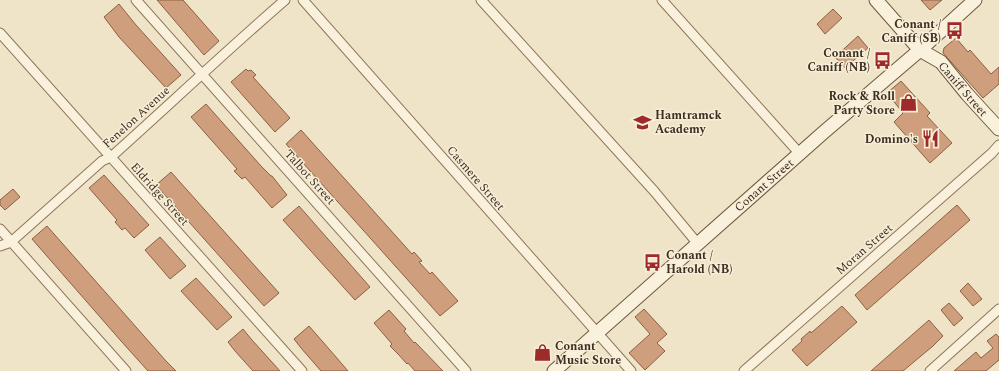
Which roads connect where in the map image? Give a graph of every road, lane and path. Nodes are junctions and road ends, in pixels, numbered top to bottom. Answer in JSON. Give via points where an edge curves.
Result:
{"nodes":[{"id":1,"x":136,"y":0,"type":"edge"},
{"id":2,"x":285,"y":0,"type":"edge"},
{"id":3,"x":303,"y":0,"type":"edge"},
{"id":4,"x":481,"y":0,"type":"edge"},
{"id":5,"x":662,"y":0,"type":"edge"},
{"id":6,"x":876,"y":0,"type":"edge"},
{"id":7,"x":975,"y":0,"type":"edge"},
{"id":8,"x":0,"y":33,"type":"edge"},
{"id":9,"x":920,"y":50,"type":"junction"},
{"id":10,"x":202,"y":74,"type":"junction"},
{"id":11,"x":999,"y":129,"type":"edge"},
{"id":12,"x":999,"y":145,"type":"edge"},
{"id":13,"x":800,"y":154,"type":"junction"},
{"id":14,"x":111,"y":157,"type":"junction"},
{"id":15,"x":0,"y":229,"type":"edge"},
{"id":16,"x":11,"y":242,"type":"junction"},
{"id":17,"x":698,"y":244,"type":"junction"},
{"id":18,"x":0,"y":246,"type":"edge"},
{"id":19,"x":999,"y":309,"type":"edge"},
{"id":20,"x":597,"y":333,"type":"junction"},
{"id":21,"x":126,"y":371,"type":"edge"},
{"id":22,"x":302,"y":371,"type":"edge"},
{"id":23,"x":466,"y":371,"type":"edge"},
{"id":24,"x":554,"y":371,"type":"edge"},
{"id":25,"x":631,"y":371,"type":"edge"},
{"id":26,"x":744,"y":371,"type":"edge"},
{"id":27,"x":930,"y":371,"type":"edge"}],
"edges":[{"from":1,"to":10,"type":"street","name":"Talbot Street"},
{"from":2,"to":10,"type":"street","name":"Fenelon Avenue"},
{"from":3,"to":20,"type":"street","name":"Casmere Street"},
{"from":4,"to":17,"type":"street","via":[[654,191]]},
{"from":5,"to":13,"type":"street"},
{"from":6,"to":9,"type":"main road","name":"Caniff Street"},
{"from":7,"to":9,"type":"main road","name":"Conant Street"},
{"from":8,"to":14,"type":"street","name":"Eldridge Street"},
{"from":9,"to":11,"type":"main road","name":"Caniff Street","via":[[941,62]]},
{"from":9,"to":13,"type":"main road","name":"Conant Street"},
{"from":10,"to":14,"type":"street","name":"Fenelon Avenue"},
{"from":10,"to":23,"type":"street","name":"Talbot Street"},
{"from":12,"to":26,"type":"street","name":"Moran Street"},
{"from":13,"to":17,"type":"main road","name":"Conant Street"},
{"from":14,"to":16,"type":"street","name":"Fenelon Avenue","via":[[102,161]]},
{"from":14,"to":22,"type":"street","name":"Eldridge Street"},
{"from":15,"to":16,"type":"street"},
{"from":16,"to":18,"type":"street","name":"Fenelon Avenue"},
{"from":16,"to":21,"type":"street"},
{"from":17,"to":20,"type":"main road","name":"Conant Street"},
{"from":19,"to":27,"type":"street"},
{"from":20,"to":24,"type":"main road","name":"Conant Street"},
{"from":20,"to":25,"type":"street","name":"Casmere Street"}]}
